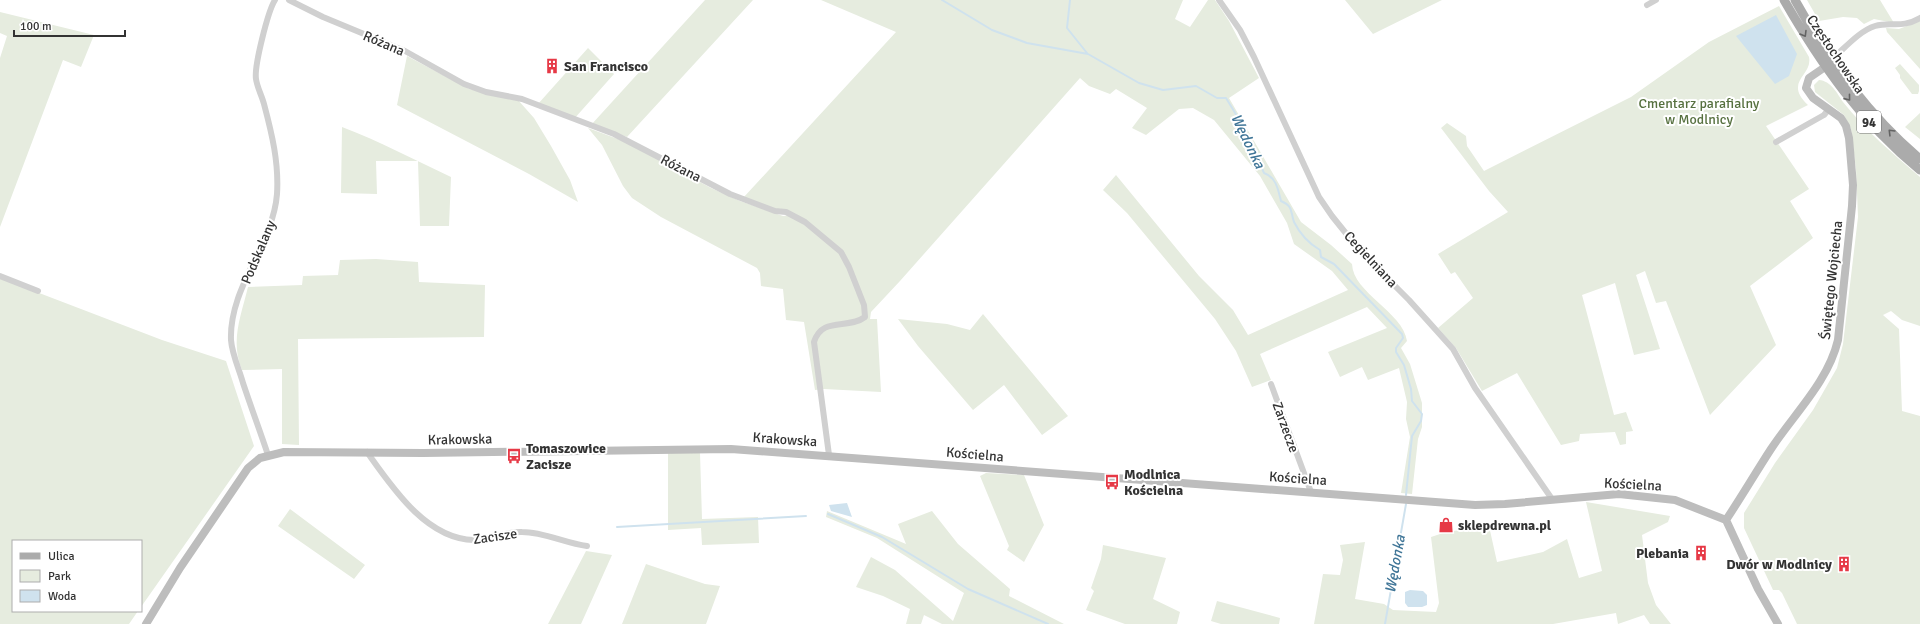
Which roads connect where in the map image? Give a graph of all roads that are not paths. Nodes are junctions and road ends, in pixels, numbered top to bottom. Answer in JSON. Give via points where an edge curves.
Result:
{"nodes":[{"id":1,"x":276,"y":0,"type":"edge"},
{"id":2,"x":289,"y":0,"type":"edge"},
{"id":3,"x":1219,"y":0,"type":"edge"},
{"id":4,"x":1656,"y":0,"type":"edge"},
{"id":5,"x":1784,"y":0,"type":"edge"},
{"id":6,"x":1795,"y":0,"type":"edge"},
{"id":7,"x":1647,"y":5,"type":"dead end"},
{"id":8,"x":1920,"y":18,"type":"edge"},
{"id":9,"x":1828,"y":63,"type":"junction"},
{"id":10,"x":1830,"y":109,"type":"junction"},
{"id":11,"x":1776,"y":142,"type":"dead end"},
{"id":12,"x":1920,"y":159,"type":"edge"},
{"id":13,"x":1920,"y":170,"type":"edge"},
{"id":14,"x":0,"y":276,"type":"edge"},
{"id":15,"x":38,"y":291,"type":"dead end"},
{"id":16,"x":1270,"y":384,"type":"dead end"},
{"id":17,"x":367,"y":452,"type":"junction"},
{"id":18,"x":268,"y":454,"type":"junction"},
{"id":19,"x":829,"y":455,"type":"junction"},
{"id":20,"x":864,"y":458,"type":"joint"},
{"id":21,"x":1311,"y":492,"type":"junction"},
{"id":22,"x":1552,"y":499,"type":"junction"},
{"id":23,"x":1726,"y":520,"type":"junction"},
{"id":24,"x":587,"y":546,"type":"dead end"},
{"id":25,"x":146,"y":624,"type":"edge"},
{"id":26,"x":1778,"y":624,"type":"edge"}],
"edges":[{"from":1,"to":18,"type":"street","name":"Podskalany","via":[[267,17],[256,77],[274,145],[277,178],[275,209],[264,243],[242,290],[232,325],[231,340],[234,358]]},
{"from":2,"to":19,"type":"street","name":"Różana","via":[[405,51],[474,88],[522,99],[629,141],[730,194],[775,211],[786,212],[805,222],[833,243],[849,267],[864,305],[865,317],[860,321],[821,330],[814,342]]},
{"from":3,"to":22,"type":"street","name":"Cegielniana","via":[[1240,30],[1320,197],[1332,216],[1365,256],[1410,300],[1453,349],[1475,388]]},
{"from":4,"to":7,"type":"street"},
{"from":5,"to":9,"type":"main road","name":"Częstochowska","number":"94","one_way":true},
{"from":6,"to":9,"type":"main road","name":"Częstochowska","number":"94"},
{"from":8,"to":9,"type":"street","via":[[1900,25],[1874,26],[1862,33]]},
{"from":9,"to":10,"type":"street","name":"Świętego Wojciecha","via":[[1809,78],[1806,88],[1809,95]]},
{"from":12,"to":9,"type":"main road","name":"Częstochowska","number":"94","one_way":true,"via":[[1872,112]]},
{"from":9,"to":13,"type":"main road","name":"Częstochowska","number":"94","one_way":true,"via":[[1850,100],[1876,130]]},
{"from":10,"to":11,"type":"street"},
{"from":10,"to":23,"type":"street","name":"Świętego Wojciecha","via":[[1841,118],[1847,131],[1853,185],[1836,350],[1825,373],[1771,449]]},
{"from":14,"to":15,"type":"street"},
{"from":16,"to":21,"type":"street","name":"Zarzecze"},
{"from":17,"to":18,"type":"street","name":"Krakowska"},
{"from":17,"to":19,"type":"street","name":"Krakowska","via":[[731,448]]},
{"from":17,"to":24,"type":"street","name":"Zacisze","via":[[392,488],[407,504],[446,535],[476,541],[522,532]]},
{"from":18,"to":25,"type":"street","name":"Krakowska","via":[[248,468],[180,568]]},
{"from":19,"to":20,"type":"street","name":"Krakowska"},
{"from":20,"to":21,"type":"street","name":"Kościelna"},
{"from":21,"to":22,"type":"street","name":"Kościelna","via":[[1475,505]]},
{"from":22,"to":23,"type":"street","name":"Kościelna","via":[[1619,494],[1675,500]]},
{"from":23,"to":26,"type":"street","via":[[1758,589]]}]}
